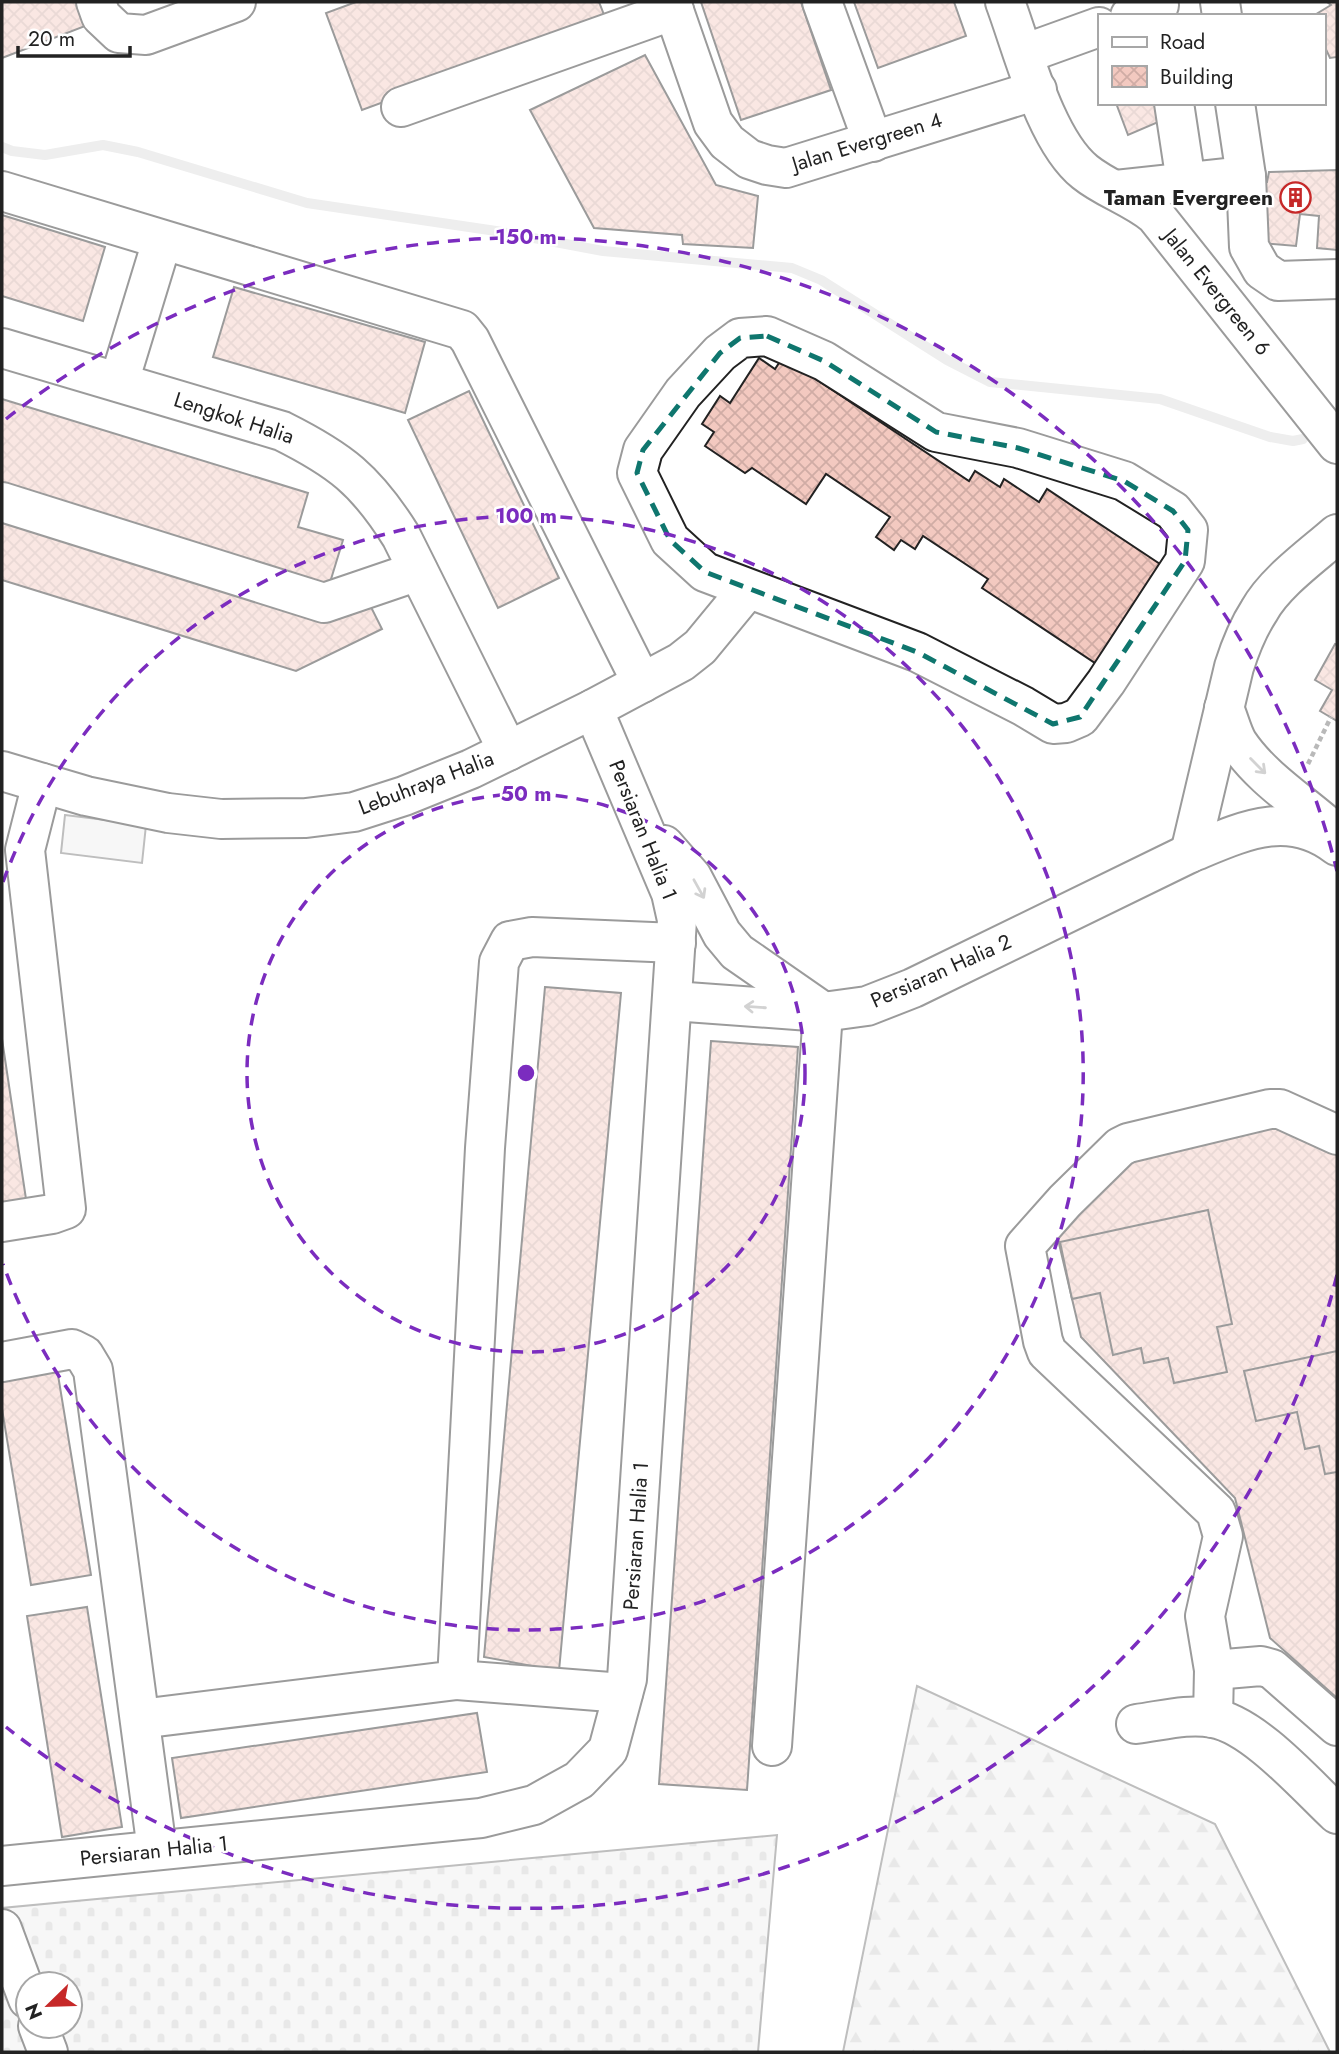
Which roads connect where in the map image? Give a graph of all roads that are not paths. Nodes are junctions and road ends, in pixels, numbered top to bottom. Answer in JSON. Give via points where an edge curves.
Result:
{"nodes":[{"id":1,"x":96,"y":2,"type":"edge"},
{"id":2,"x":236,"y":2,"type":"edge"},
{"id":3,"x":822,"y":2,"type":"edge"},
{"id":4,"x":1005,"y":2,"type":"edge"},
{"id":5,"x":672,"y":6,"type":"edge"},
{"id":6,"x":1098,"y":27,"type":"edge"},
{"id":7,"x":1024,"y":54,"type":"junction"},
{"id":8,"x":1037,"y":90,"type":"junction"},
{"id":9,"x":1174,"y":105,"type":"edge"},
{"id":10,"x":1235,"y":105,"type":"edge"},
{"id":11,"x":401,"y":107,"type":"dead end"},
{"id":12,"x":873,"y":142,"type":"junction"},
{"id":13,"x":1246,"y":176,"type":"junction"},
{"id":14,"x":1185,"y":182,"type":"junction"},
{"id":15,"x":1116,"y":190,"type":"junction"},
{"id":16,"x":2,"y":191,"type":"edge"},
{"id":17,"x":162,"y":241,"type":"junction"},
{"id":18,"x":1337,"y":279,"type":"edge"},
{"id":19,"x":2,"y":348,"type":"edge"},
{"id":20,"x":119,"y":382,"type":"junction"},
{"id":21,"x":1330,"y":421,"type":"edge"},
{"id":22,"x":2,"y":502,"type":"edge"},
{"id":23,"x":1337,"y":534,"type":"edge"},
{"id":24,"x":418,"y":571,"type":"junction"},
{"id":25,"x":747,"y":590,"type":"junction"},
{"id":26,"x":642,"y":683,"type":"junction"},
{"id":27,"x":1224,"y":708,"type":"junction"},
{"id":28,"x":593,"y":709,"type":"junction"},
{"id":29,"x":508,"y":751,"type":"junction"},
{"id":30,"x":2,"y":771,"type":"edge"},
{"id":31,"x":42,"y":783,"type":"junction"},
{"id":32,"x":639,"y":818,"type":"junction"},
{"id":33,"x":1337,"y":838,"type":"edge"},
{"id":34,"x":1337,"y":846,"type":"edge"},
{"id":35,"x":1190,"y":853,"type":"junction"},
{"id":36,"x":676,"y":943,"type":"junction"},
{"id":37,"x":673,"y":1001,"type":"junction"},
{"id":38,"x":823,"y":1012,"type":"junction"},
{"id":39,"x":1337,"y":1135,"type":"edge"},
{"id":40,"x":2,"y":1222,"type":"edge"},
{"id":41,"x":2,"y":1362,"type":"edge"},
{"id":42,"x":1214,"y":1670,"type":"junction"},
{"id":43,"x":457,"y":1680,"type":"junction"},
{"id":44,"x":623,"y":1693,"type":"junction"},
{"id":45,"x":1213,"y":1718,"type":"junction"},
{"id":46,"x":140,"y":1719,"type":"junction"},
{"id":47,"x":1136,"y":1724,"type":"dead end"},
{"id":48,"x":1337,"y":1726,"type":"edge"},
{"id":49,"x":772,"y":1746,"type":"dead end"},
{"id":50,"x":1337,"y":1814,"type":"edge"},
{"id":51,"x":158,"y":1850,"type":"junction"},
{"id":52,"x":2,"y":1866,"type":"edge"},
{"id":53,"x":2,"y":1929,"type":"edge"},
{"id":54,"x":17,"y":1970,"type":"edge"}],
"edges":[{"from":1,"to":2,"type":"street","via":[[101,16],[119,33],[146,35]]},
{"from":3,"to":12,"type":"street"},
{"from":4,"to":7,"type":"street","name":"Jalan Evergreen 6"},
{"from":5,"to":11,"type":"street"},
{"from":5,"to":12,"type":"street","name":"Jalan Evergreen 4","via":[[713,123],[727,142],[749,159],[786,168]]},
{"from":6,"to":7,"type":"street"},
{"from":7,"to":8,"type":"street","name":"Jalan Evergreen 6"},
{"from":8,"to":12,"type":"street","name":"Jalan Evergreen 4"},
{"from":8,"to":15,"type":"street","name":"Jalan Evergreen 6","via":[[1058,139],[1074,162]]},
{"from":9,"to":14,"type":"street"},
{"from":10,"to":13,"type":"street"},
{"from":13,"to":14,"type":"street"},
{"from":13,"to":18,"type":"street","via":[[1249,247],[1262,270],[1278,281]]},
{"from":14,"to":15,"type":"street"},
{"from":15,"to":21,"type":"street","name":"Jalan Evergreen 6","via":[[1142,204],[1170,231]]},
{"from":16,"to":17,"type":"street"},
{"from":17,"to":20,"type":"street"},
{"from":17,"to":26,"type":"street","via":[[462,330]]},
{"from":19,"to":20,"type":"street","name":"Lengkok Halia"},
{"from":20,"to":24,"type":"street","name":"Lengkok Halia","via":[[282,431],[322,451],[381,504]]},
{"from":22,"to":24,"type":"street","via":[[324,603]]},
{"from":23,"to":27,"type":"street","via":[[1259,610],[1240,649]]},
{"from":24,"to":29,"type":"street","name":"Lengkok Halia"},
{"from":25,"to":25,"type":"street","via":[[917,652],[1052,724],[1066,723],[1080,717],[1093,700],[1185,561],[1188,530],[1173,511],[1124,481],[1018,448],[936,432],[824,361],[767,336],[740,338],[683,393],[643,450],[637,473],[670,540],[705,572]]},
{"from":25,"to":26,"type":"street","name":"Lebuhraya Halia","via":[[700,647]]},
{"from":26,"to":28,"type":"street","name":"Lebuhraya Halia"},
{"from":27,"to":33,"type":"street","one_way":true,"via":[[1248,756]]},
{"from":27,"to":35,"type":"street"},
{"from":28,"to":29,"type":"street","name":"Lebuhraya Halia"},
{"from":28,"to":32,"type":"street","name":"Persiaran Halia 1"},
{"from":29,"to":31,"type":"street","name":"Lebuhraya Halia","via":[[404,796],[354,812],[306,818],[220,819],[168,813]]},
{"from":30,"to":31,"type":"street","name":"Lebuhraya Halia"},
{"from":31,"to":40,"type":"street","via":[[25,850],[66,1209]]},
{"from":32,"to":36,"type":"street","name":"Persiaran Halia 1","via":[[671,893]]},
{"from":32,"to":38,"type":"street","one_way":true,"via":[[692,877],[722,934],[737,952]]},
{"from":34,"to":35,"type":"street","name":"Persiaran Halia 2","via":[[1306,828],[1283,824],[1234,834]]},
{"from":35,"to":38,"type":"street","name":"Persiaran Halia 2","via":[[890,998]]},
{"from":36,"to":37,"type":"street","name":"Persiaran Halia 1"},
{"from":36,"to":43,"type":"street","via":[[532,937],[510,941],[499,962]]},
{"from":38,"to":37,"type":"street","name":"Persiaran Halia 2","one_way":true},
{"from":37,"to":44,"type":"street","name":"Persiaran Halia 1"},
{"from":38,"to":49,"type":"street"},
{"from":39,"to":42,"type":"street","via":[[1280,1109],[1270,1109],[1222,1128],[1128,1143],[1065,1200],[1024,1250],[1047,1352],[1216,1512],[1223,1536],[1205,1616]]},
{"from":41,"to":46,"type":"street","via":[[72,1349],[84,1356],[93,1370]]},
{"from":42,"to":45,"type":"street"},
{"from":42,"to":48,"type":"street","via":[[1272,1669]]},
{"from":43,"to":44,"type":"street"},
{"from":43,"to":46,"type":"street"},
{"from":44,"to":51,"type":"street","name":"Persiaran Halia 1","via":[[608,1750],[579,1780],[534,1805],[481,1818]]},
{"from":45,"to":47,"type":"street"},
{"from":45,"to":50,"type":"street","via":[[1256,1738]]},
{"from":46,"to":51,"type":"street"},
{"from":51,"to":52,"type":"street","name":"Persiaran Halia 1"},
{"from":53,"to":54,"type":"street"}]}
